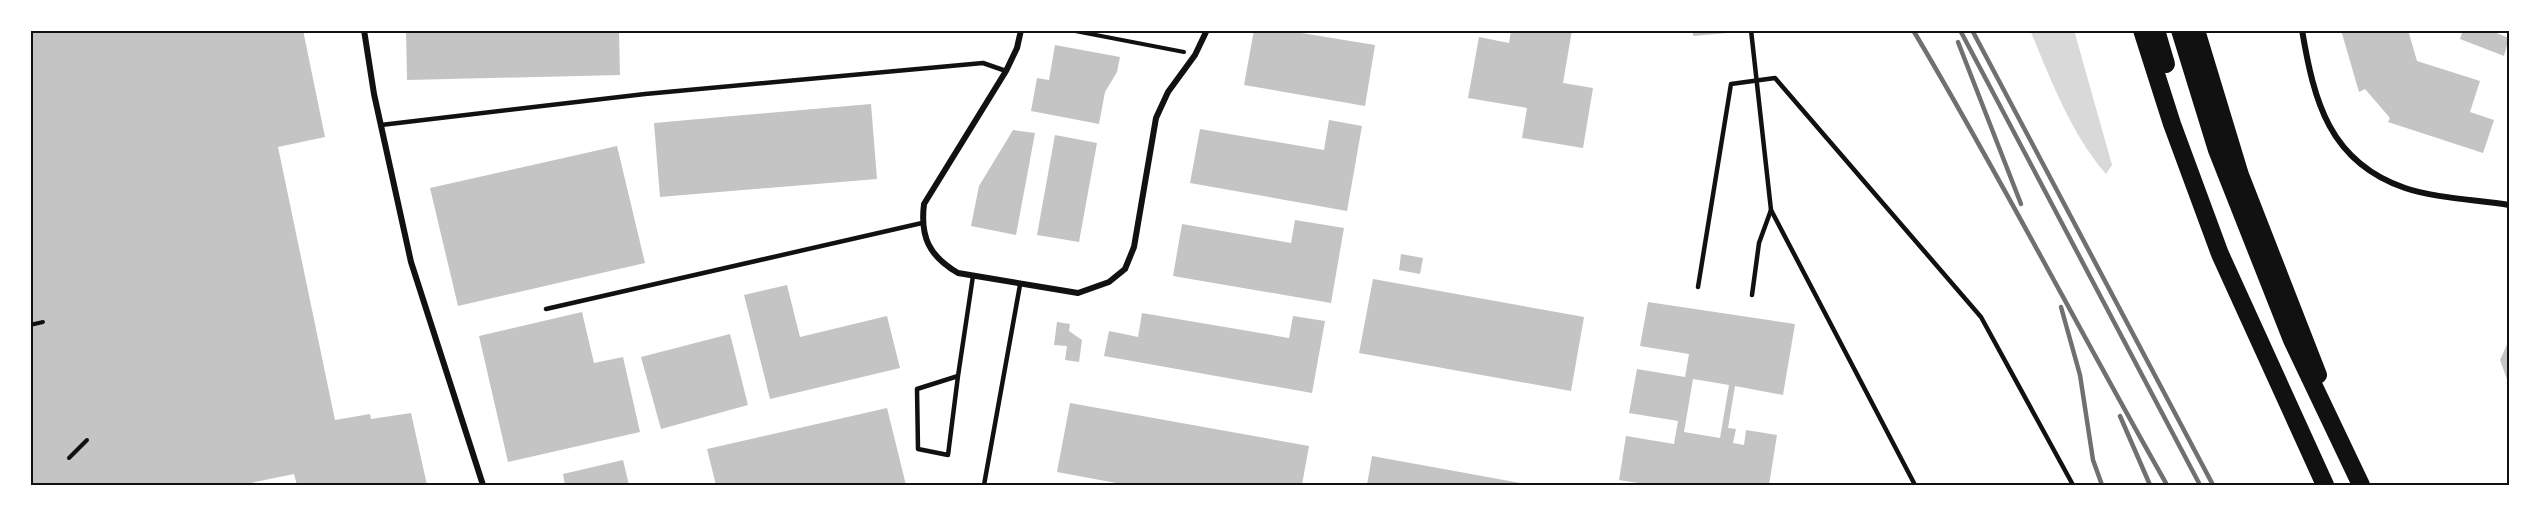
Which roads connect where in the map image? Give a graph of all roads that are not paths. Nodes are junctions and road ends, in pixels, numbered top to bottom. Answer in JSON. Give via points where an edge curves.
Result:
{"nodes":[{"id":1,"x":364,"y":30,"type":"edge"},
{"id":2,"x":1022,"y":30,"type":"edge"},
{"id":3,"x":1207,"y":30,"type":"edge"},
{"id":4,"x":1751,"y":30,"type":"edge"},
{"id":5,"x":2142,"y":30,"type":"edge"},
{"id":6,"x":2156,"y":30,"type":"edge"},
{"id":7,"x":2180,"y":30,"type":"edge"},
{"id":8,"x":2196,"y":30,"type":"edge"},
{"id":9,"x":2302,"y":30,"type":"edge"},
{"id":10,"x":1006,"y":71,"type":"junction"},
{"id":11,"x":1755,"y":81,"type":"junction"},
{"id":12,"x":381,"y":125,"type":"junction"},
{"id":13,"x":2509,"y":205,"type":"edge"},
{"id":14,"x":1771,"y":210,"type":"junction"},
{"id":15,"x":922,"y":223,"type":"junction"},
{"id":16,"x":973,"y":276,"type":"junction"},
{"id":17,"x":1020,"y":285,"type":"junction"},
{"id":18,"x":1698,"y":287,"type":"dead end"},
{"id":19,"x":1752,"y":295,"type":"dead end"},
{"id":20,"x":546,"y":309,"type":"dead end"},
{"id":21,"x":2265,"y":352,"type":"junction"},
{"id":22,"x":958,"y":376,"type":"junction"},
{"id":23,"x":2336,"y":434,"type":"junction"},
{"id":24,"x":1914,"y":483,"type":"edge"},
{"id":25,"x":483,"y":485,"type":"edge"},
{"id":26,"x":984,"y":485,"type":"edge"},
{"id":27,"x":1906,"y":485,"type":"edge"},
{"id":28,"x":2073,"y":485,"type":"edge"},
{"id":29,"x":2325,"y":485,"type":"edge"},
{"id":30,"x":2361,"y":485,"type":"edge"}],
"edges":[{"from":1,"to":12,"type":"street"},
{"from":2,"to":10,"type":"street"},
{"from":3,"to":17,"type":"street","via":[[1156,118],[1134,247],[1125,269],[1109,282],[1078,293]]},
{"from":4,"to":11,"type":"lane"},
{"from":5,"to":21,"type":"highway","via":[[2220,254]]},
{"from":6,"to":21,"type":"highway"},
{"from":7,"to":23,"type":"highway","via":[[2217,150],[2292,340]]},
{"from":8,"to":23,"type":"highway","via":[[2240,175],[2311,351]]},
{"from":9,"to":13,"type":"street","via":[[2318,106],[2343,148],[2363,165],[2407,188]]},
{"from":10,"to":12,"type":"lane","via":[[983,63],[645,94]]},
{"from":10,"to":15,"type":"street","via":[[924,204]]},
{"from":11,"to":14,"type":"lane"},
{"from":11,"to":18,"type":"lane","via":[[1731,84]]},
{"from":11,"to":28,"type":"lane","via":[[1775,78],[1981,317]]},
{"from":12,"to":25,"type":"street","via":[[411,262]]},
{"from":14,"to":19,"type":"lane","via":[[1759,243]]},
{"from":14,"to":24,"type":"lane"},
{"from":15,"to":16,"type":"street","via":[[930,248],[942,263],[958,273]]},
{"from":15,"to":20,"type":"lane"},
{"from":16,"to":17,"type":"street"},
{"from":16,"to":22,"type":"lane"},
{"from":17,"to":26,"type":"lane"},
{"from":21,"to":29,"type":"highway"},
{"from":22,"to":22,"type":"lane","via":[[917,388],[918,449],[948,454]]},
{"from":23,"to":30,"type":"highway"},
{"from":24,"to":27,"type":"lane"}]}
